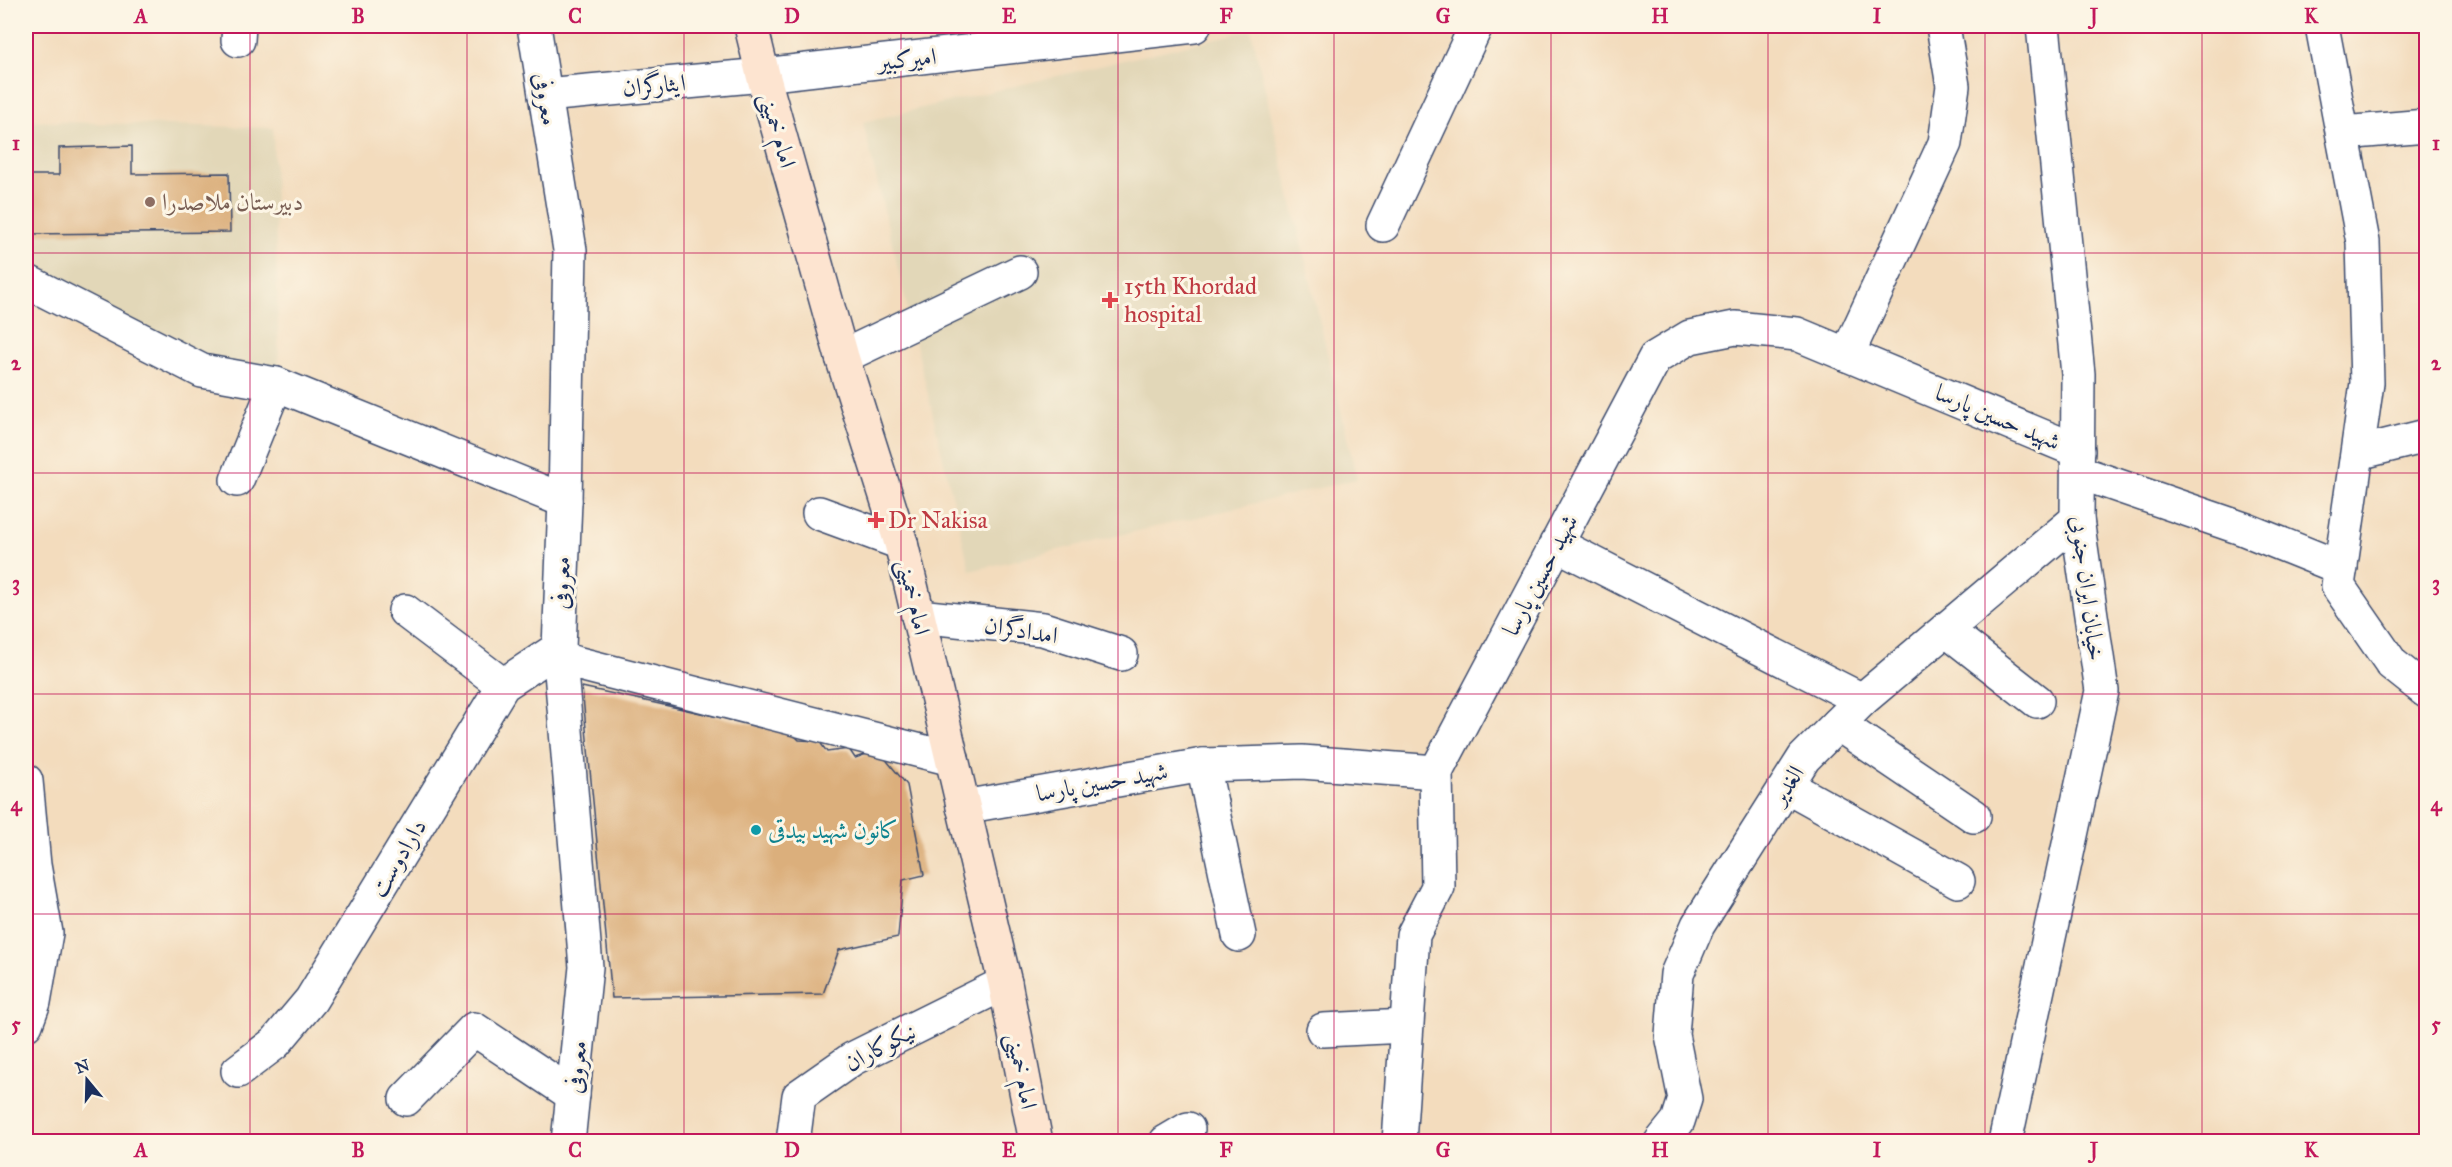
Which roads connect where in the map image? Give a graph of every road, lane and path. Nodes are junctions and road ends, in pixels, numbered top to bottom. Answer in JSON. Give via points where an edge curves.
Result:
{"nodes":[{"id":1,"x":534,"y":26,"type":"edge"},
{"id":2,"x":751,"y":26,"type":"edge"},
{"id":3,"x":1194,"y":26,"type":"edge"},
{"id":4,"x":1476,"y":26,"type":"edge"},
{"id":5,"x":1943,"y":26,"type":"edge"},
{"id":6,"x":2043,"y":26,"type":"edge"},
{"id":7,"x":2322,"y":26,"type":"edge"},
{"id":8,"x":1044,"y":34,"type":"edge"},
{"id":9,"x":763,"y":75,"type":"junction"},
{"id":10,"x":545,"y":95,"type":"junction"},
{"id":11,"x":2427,"y":126,"type":"edge"},
{"id":12,"x":2343,"y":133,"type":"junction"},
{"id":13,"x":1383,"y":225,"type":"dead end"},
{"id":14,"x":1020,"y":272,"type":"dead end"},
{"id":15,"x":26,"y":282,"type":"edge"},
{"id":16,"x":1847,"y":355,"type":"junction"},
{"id":17,"x":842,"y":357,"type":"junction"},
{"id":18,"x":276,"y":384,"type":"junction"},
{"id":19,"x":2427,"y":435,"type":"edge"},
{"id":20,"x":2358,"y":453,"type":"junction"},
{"id":21,"x":2078,"y":461,"type":"junction"},
{"id":22,"x":237,"y":480,"type":"dead end"},
{"id":23,"x":565,"y":501,"type":"junction"},
{"id":24,"x":819,"y":513,"type":"dead end"},
{"id":25,"x":2077,"y":519,"type":"junction"},
{"id":26,"x":901,"y":543,"type":"junction"},
{"id":27,"x":1556,"y":544,"type":"junction"},
{"id":28,"x":2341,"y":568,"type":"junction"},
{"id":29,"x":405,"y":611,"type":"dead end"},
{"id":30,"x":918,"y":616,"type":"junction"},
{"id":31,"x":1946,"y":630,"type":"junction"},
{"id":32,"x":559,"y":653,"type":"junction"},
{"id":33,"x":1121,"y":654,"type":"dead end"},
{"id":34,"x":503,"y":685,"type":"junction"},
{"id":35,"x":2427,"y":691,"type":"edge"},
{"id":36,"x":1862,"y":700,"type":"junction"},
{"id":37,"x":2037,"y":701,"type":"dead end"},
{"id":38,"x":1838,"y":724,"type":"junction"},
{"id":39,"x":952,"y":759,"type":"junction"},
{"id":40,"x":1203,"y":765,"type":"junction"},
{"id":41,"x":1436,"y":772,"type":"junction"},
{"id":42,"x":26,"y":781,"type":"edge"},
{"id":43,"x":1787,"y":786,"type":"junction"},
{"id":44,"x":963,"y":807,"type":"junction"},
{"id":45,"x":1974,"y":816,"type":"dead end"},
{"id":46,"x":1958,"y":881,"type":"dead end"},
{"id":47,"x":1239,"y":935,"type":"dead end"},
{"id":48,"x":1005,"y":983,"type":"junction"},
{"id":49,"x":26,"y":1024,"type":"edge"},
{"id":50,"x":1406,"y":1026,"type":"junction"},
{"id":51,"x":1323,"y":1030,"type":"dead end"},
{"id":52,"x":238,"y":1071,"type":"dead end"},
{"id":53,"x":573,"y":1095,"type":"junction"},
{"id":54,"x":406,"y":1098,"type":"dead end"},
{"id":55,"x":568,"y":1142,"type":"edge"},
{"id":56,"x":793,"y":1142,"type":"edge"},
{"id":57,"x":1036,"y":1142,"type":"edge"},
{"id":58,"x":1399,"y":1142,"type":"edge"},
{"id":59,"x":1661,"y":1142,"type":"edge"},
{"id":60,"x":2005,"y":1142,"type":"edge"}],
"edges":[{"from":1,"to":10,"type":"street","name":"معروفی"},
{"from":2,"to":9,"type":"street","name":"امام خمینی"},
{"from":3,"to":8,"type":"street","name":"امیرکبیر"},
{"from":4,"to":13,"type":"street"},
{"from":5,"to":16,"type":"street","via":[[1953,86],[1945,143]]},
{"from":6,"to":21,"type":"street","name":"خیابان ایران جنوبی","via":[[2078,374]]},
{"from":7,"to":12,"type":"street"},
{"from":8,"to":9,"type":"street","name":"امیرکبیر"},
{"from":9,"to":10,"type":"street","name":"ایثارگران"},
{"from":9,"to":17,"type":"street","name":"امام خمینی"},
{"from":10,"to":23,"type":"street","name":"معروفی","via":[[570,250]]},
{"from":11,"to":12,"type":"street"},
{"from":12,"to":20,"type":"street","via":[[2363,242],[2367,383]]},
{"from":14,"to":17,"type":"street"},
{"from":15,"to":18,"type":"street","via":[[202,371]]},
{"from":16,"to":21,"type":"street","name":"شهید حسین پارسا"},
{"from":16,"to":27,"type":"street","name":"شهید حسین پارسا","via":[[1797,334],[1735,328],[1690,337],[1655,358]]},
{"from":17,"to":26,"type":"street","name":"امام خمینی"},
{"from":18,"to":22,"type":"street"},
{"from":18,"to":23,"type":"street"},
{"from":19,"to":20,"type":"street"},
{"from":20,"to":28,"type":"street"},
{"from":21,"to":25,"type":"street","name":"خیابان ایران جنوبی"},
{"from":21,"to":28,"type":"street","name":"شهید حسین پارسا"},
{"from":23,"to":32,"type":"street","name":"معروفی"},
{"from":24,"to":26,"type":"street"},
{"from":25,"to":31,"type":"street","name":"الغدیر"},
{"from":25,"to":60,"type":"street","name":"خیابان ایران جنوبی","via":[[2102,690]]},
{"from":26,"to":30,"type":"street","name":"امام خمینی"},
{"from":27,"to":36,"type":"street"},
{"from":27,"to":41,"type":"street","name":"شهید حسین پارسا"},
{"from":28,"to":35,"type":"street","via":[[2338,586],[2392,664]]},
{"from":29,"to":34,"type":"street"},
{"from":30,"to":33,"type":"street","name":"امدادگران","via":[[1043,629]]},
{"from":30,"to":39,"type":"street","name":"امام خمینی"},
{"from":31,"to":36,"type":"street","name":"الغدیر"},
{"from":31,"to":37,"type":"street"},
{"from":32,"to":34,"type":"street","name":"دارادوست"},
{"from":32,"to":39,"type":"street"},
{"from":32,"to":53,"type":"street","name":"معروفی","via":[[586,967]]},
{"from":34,"to":52,"type":"street","name":"دارادوست","via":[[311,1000],[274,1043]]},
{"from":36,"to":38,"type":"street","name":"الغدیر"},
{"from":38,"to":43,"type":"street","name":"الغدیر","via":[[1804,758]]},
{"from":38,"to":45,"type":"street"},
{"from":39,"to":44,"type":"street","name":"امام خمینی"},
{"from":40,"to":41,"type":"street","name":"شهید حسین پارسا","via":[[1302,762]]},
{"from":40,"to":44,"type":"street","name":"شهید حسین پارسا"},
{"from":40,"to":47,"type":"street"},
{"from":41,"to":50,"type":"street","via":[[1438,887],[1413,934]]},
{"from":42,"to":49,"type":"street","via":[[34,866],[46,933],[34,1002]]},
{"from":43,"to":46,"type":"street"},
{"from":43,"to":59,"type":"street","name":"الغدیر","via":[[1698,925],[1677,974],[1672,1035],[1684,1099],[1678,1121]]},
{"from":44,"to":48,"type":"street","name":"امام خمینی"},
{"from":48,"to":56,"type":"street","name":"نیکوکاران","via":[[852,1059],[799,1096]]},
{"from":48,"to":57,"type":"street","name":"امام خمینی"},
{"from":50,"to":51,"type":"street"},
{"from":50,"to":58,"type":"street"},
{"from":53,"to":54,"type":"street","via":[[474,1029]]},
{"from":53,"to":55,"type":"street","name":"معروفی"}]}
